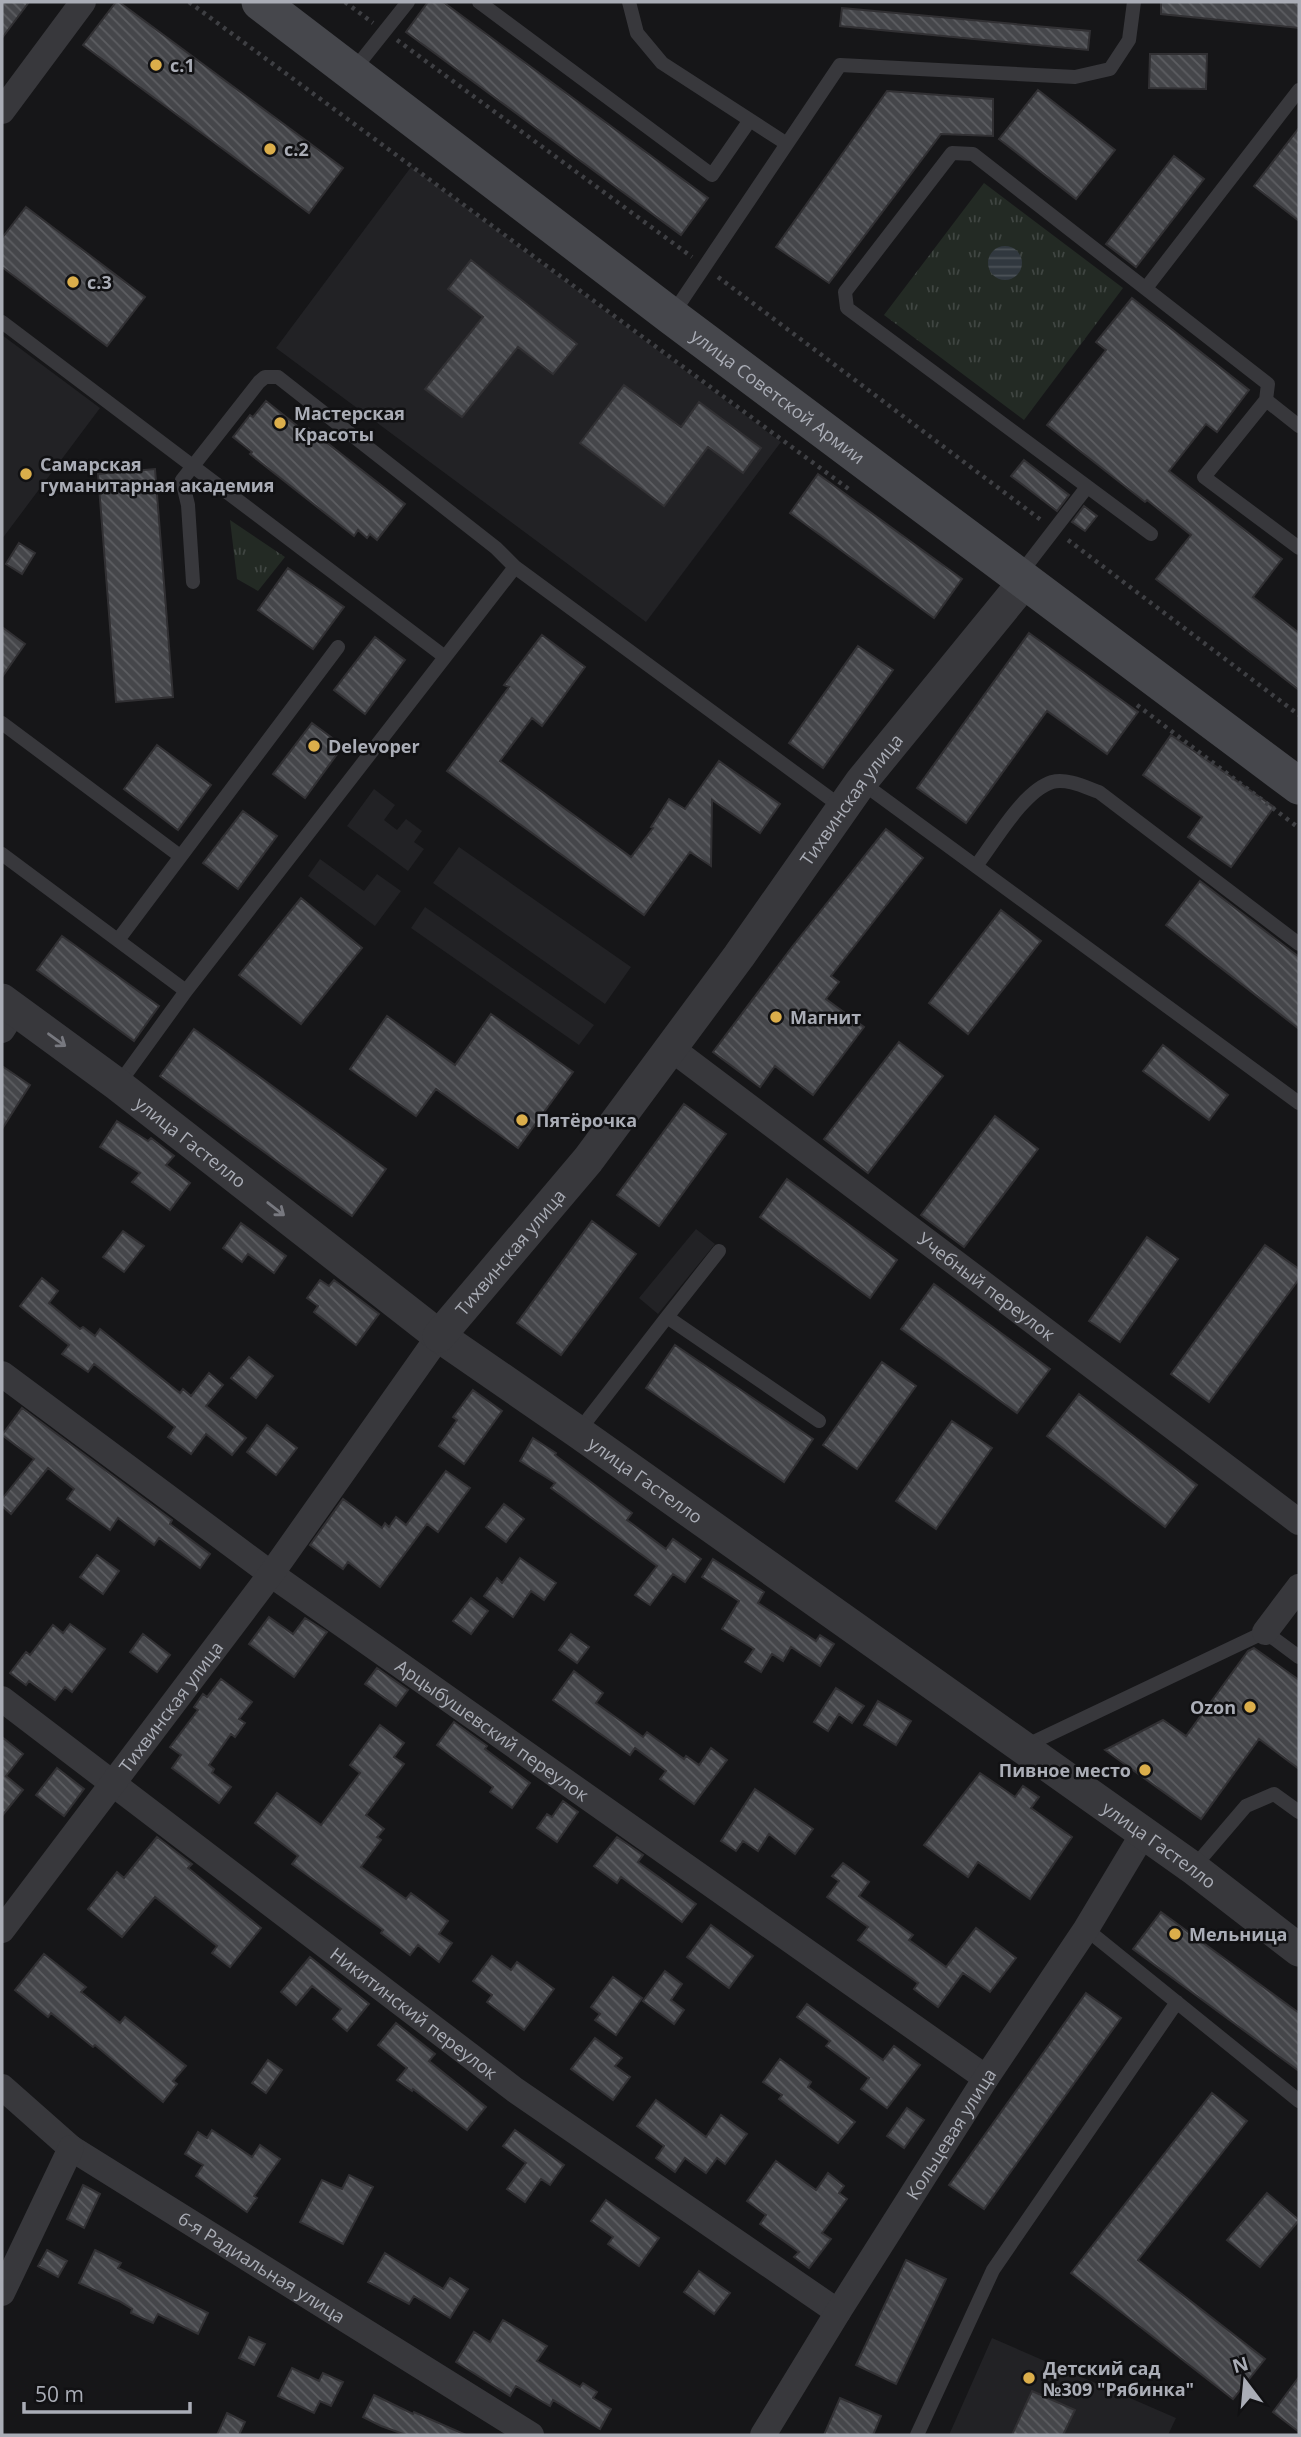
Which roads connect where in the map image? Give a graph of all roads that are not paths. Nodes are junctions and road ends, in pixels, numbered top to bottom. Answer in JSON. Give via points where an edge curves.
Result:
{"nodes":[{"id":1,"x":82,"y":2,"type":"edge"},
{"id":2,"x":260,"y":2,"type":"edge"},
{"id":3,"x":408,"y":2,"type":"edge"},
{"id":4,"x":479,"y":2,"type":"edge"},
{"id":5,"x":629,"y":2,"type":"edge"},
{"id":6,"x":1134,"y":2,"type":"edge"},
{"id":7,"x":353,"y":71,"type":"junction"},
{"id":8,"x":1299,"y":90,"type":"edge"},
{"id":9,"x":2,"y":111,"type":"edge"},
{"id":10,"x":750,"y":120,"type":"junction"},
{"id":11,"x":787,"y":144,"type":"junction"},
{"id":12,"x":1146,"y":288,"type":"junction"},
{"id":13,"x":671,"y":316,"type":"junction"},
{"id":14,"x":2,"y":322,"type":"edge"},
{"id":15,"x":1266,"y":400,"type":"junction"},
{"id":16,"x":1299,"y":426,"type":"edge"},
{"id":17,"x":193,"y":467,"type":"junction"},
{"id":18,"x":1087,"y":487,"type":"junction"},
{"id":19,"x":1151,"y":534,"type":"dead end"},
{"id":20,"x":1299,"y":548,"type":"edge"},
{"id":21,"x":515,"y":567,"type":"junction"},
{"id":22,"x":1022,"y":578,"type":"junction"},
{"id":23,"x":193,"y":582,"type":"dead end"},
{"id":24,"x":338,"y":647,"type":"dead end"},
{"id":25,"x":445,"y":657,"type":"junction"},
{"id":26,"x":2,"y":723,"type":"edge"},
{"id":27,"x":1299,"y":786,"type":"edge"},
{"id":28,"x":852,"y":795,"type":"junction"},
{"id":29,"x":2,"y":854,"type":"edge"},
{"id":30,"x":180,"y":856,"type":"junction"},
{"id":31,"x":976,"y":866,"type":"junction"},
{"id":32,"x":118,"y":940,"type":"junction"},
{"id":33,"x":1299,"y":944,"type":"edge"},
{"id":34,"x":186,"y":991,"type":"junction"},
{"id":35,"x":6,"y":1013,"type":"edge"},
{"id":36,"x":672,"y":1049,"type":"junction"},
{"id":37,"x":118,"y":1085,"type":"junction"},
{"id":38,"x":1299,"y":1103,"type":"edge"},
{"id":39,"x":719,"y":1251,"type":"dead end"},
{"id":40,"x":667,"y":1317,"type":"junction"},
{"id":41,"x":439,"y":1336,"type":"junction"},
{"id":42,"x":2,"y":1374,"type":"edge"},
{"id":43,"x":819,"y":1421,"type":"dead end"},
{"id":44,"x":578,"y":1432,"type":"junction"},
{"id":45,"x":1299,"y":1522,"type":"edge"},
{"id":46,"x":271,"y":1574,"type":"junction"},
{"id":47,"x":1299,"y":1587,"type":"edge"},
{"id":48,"x":1265,"y":1632,"type":"junction"},
{"id":49,"x":1299,"y":1657,"type":"edge"},
{"id":50,"x":2,"y":1699,"type":"edge"},
{"id":51,"x":1021,"y":1747,"type":"junction"},
{"id":52,"x":112,"y":1784,"type":"junction"},
{"id":53,"x":1299,"y":1812,"type":"edge"},
{"id":54,"x":1143,"y":1835,"type":"junction"},
{"id":55,"x":1193,"y":1868,"type":"junction"},
{"id":56,"x":1086,"y":1929,"type":"junction"},
{"id":57,"x":2,"y":1930,"type":"edge"},
{"id":58,"x":1299,"y":1950,"type":"edge"},
{"id":59,"x":1177,"y":2002,"type":"junction"},
{"id":60,"x":986,"y":2078,"type":"junction"},
{"id":61,"x":2,"y":2087,"type":"edge"},
{"id":62,"x":1299,"y":2101,"type":"edge"},
{"id":63,"x":71,"y":2148,"type":"junction"},
{"id":64,"x":2,"y":2293,"type":"edge"},
{"id":65,"x":838,"y":2312,"type":"junction"},
{"id":66,"x":531,"y":2435,"type":"edge"},
{"id":67,"x":763,"y":2435,"type":"edge"},
{"id":68,"x":917,"y":2435,"type":"edge"}],
"edges":[{"from":1,"to":9,"type":"street"},
{"from":2,"to":7,"type":"main road","name":"улица Советской Армии"},
{"from":3,"to":7,"type":"lane"},
{"from":4,"to":10,"type":"lane","via":[[712,175]]},
{"from":5,"to":10,"type":"lane","via":[[637,33],[662,62]]},
{"from":6,"to":11,"type":"lane","via":[[1129,40],[1110,69],[1074,77],[840,65]]},
{"from":7,"to":13,"type":"main road","name":"улица Советской Армии"},
{"from":8,"to":12,"type":"lane"},
{"from":10,"to":11,"type":"lane"},
{"from":11,"to":13,"type":"lane"},
{"from":12,"to":15,"type":"lane","via":[[1268,384]]},
{"from":12,"to":18,"type":"lane","via":[[973,154],[952,153],[845,292],[847,308]]},
{"from":13,"to":22,"type":"main road","name":"улица Советской Армии"},
{"from":14,"to":17,"type":"lane"},
{"from":15,"to":16,"type":"lane"},
{"from":15,"to":20,"type":"lane","via":[[1205,477]]},
{"from":17,"to":21,"type":"lane","via":[[259,382],[278,377]]},
{"from":17,"to":23,"type":"lane","via":[[182,480]]},
{"from":17,"to":25,"type":"lane"},
{"from":18,"to":19,"type":"lane"},
{"from":18,"to":22,"type":"lane"},
{"from":21,"to":25,"type":"lane"},
{"from":21,"to":28,"type":"lane"},
{"from":22,"to":27,"type":"main road","name":"улица Советской Армии"},
{"from":22,"to":28,"type":"street","name":"Тихвинская улица"},
{"from":24,"to":30,"type":"lane"},
{"from":25,"to":34,"type":"lane"},
{"from":26,"to":30,"type":"lane"},
{"from":28,"to":31,"type":"lane"},
{"from":28,"to":36,"type":"street","name":"Тихвинская улица"},
{"from":29,"to":32,"type":"lane"},
{"from":30,"to":32,"type":"lane"},
{"from":31,"to":33,"type":"lane","via":[[1029,796],[1053,782],[1072,782],[1099,792]]},
{"from":31,"to":38,"type":"lane"},
{"from":32,"to":34,"type":"lane"},
{"from":34,"to":37,"type":"lane"},
{"from":35,"to":37,"type":"street","name":"улица Гастелло","one_way":true},
{"from":36,"to":41,"type":"street","name":"Тихвинская улица","via":[[588,1160]]},
{"from":36,"to":45,"type":"street","name":"Учебный переулок"},
{"from":37,"to":41,"type":"street","name":"улица Гастелло","one_way":true},
{"from":39,"to":40,"type":"lane"},
{"from":40,"to":43,"type":"lane"},
{"from":40,"to":44,"type":"lane"},
{"from":41,"to":44,"type":"street","name":"улица Гастелло"},
{"from":41,"to":46,"type":"street","name":"Тихвинская улица"},
{"from":42,"to":46,"type":"street","name":"Арцыбушевский переулок"},
{"from":44,"to":51,"type":"street","name":"улица Гастелло"},
{"from":46,"to":52,"type":"street","name":"Тихвинская улица"},
{"from":46,"to":60,"type":"street","name":"Арцыбушевский переулок"},
{"from":47,"to":48,"type":"street"},
{"from":48,"to":49,"type":"lane"},
{"from":48,"to":51,"type":"lane"},
{"from":50,"to":52,"type":"street","name":"Никитинский переулок"},
{"from":51,"to":54,"type":"street","name":"улица Гастелло"},
{"from":52,"to":57,"type":"street","name":"Тихвинская улица"},
{"from":52,"to":65,"type":"street","name":"Никитинский переулок","via":[[515,2090]]},
{"from":53,"to":55,"type":"lane","via":[[1274,1794],[1246,1806]]},
{"from":54,"to":55,"type":"street","name":"улица Гастелло"},
{"from":54,"to":56,"type":"street","name":"Кольцевая улица"},
{"from":55,"to":58,"type":"street","name":"улица Гастелло"},
{"from":56,"to":59,"type":"lane"},
{"from":56,"to":60,"type":"street","name":"Кольцевая улица"},
{"from":59,"to":62,"type":"lane"},
{"from":59,"to":68,"type":"lane","via":[[993,2270]]},
{"from":60,"to":65,"type":"street","name":"Кольцевая улица"},
{"from":61,"to":63,"type":"street","name":"6-я Радиальная улица"},
{"from":63,"to":64,"type":"street"},
{"from":63,"to":66,"type":"street","name":"6-я Радиальная улица"},
{"from":65,"to":67,"type":"street","name":"Кольцевая улица"}]}
